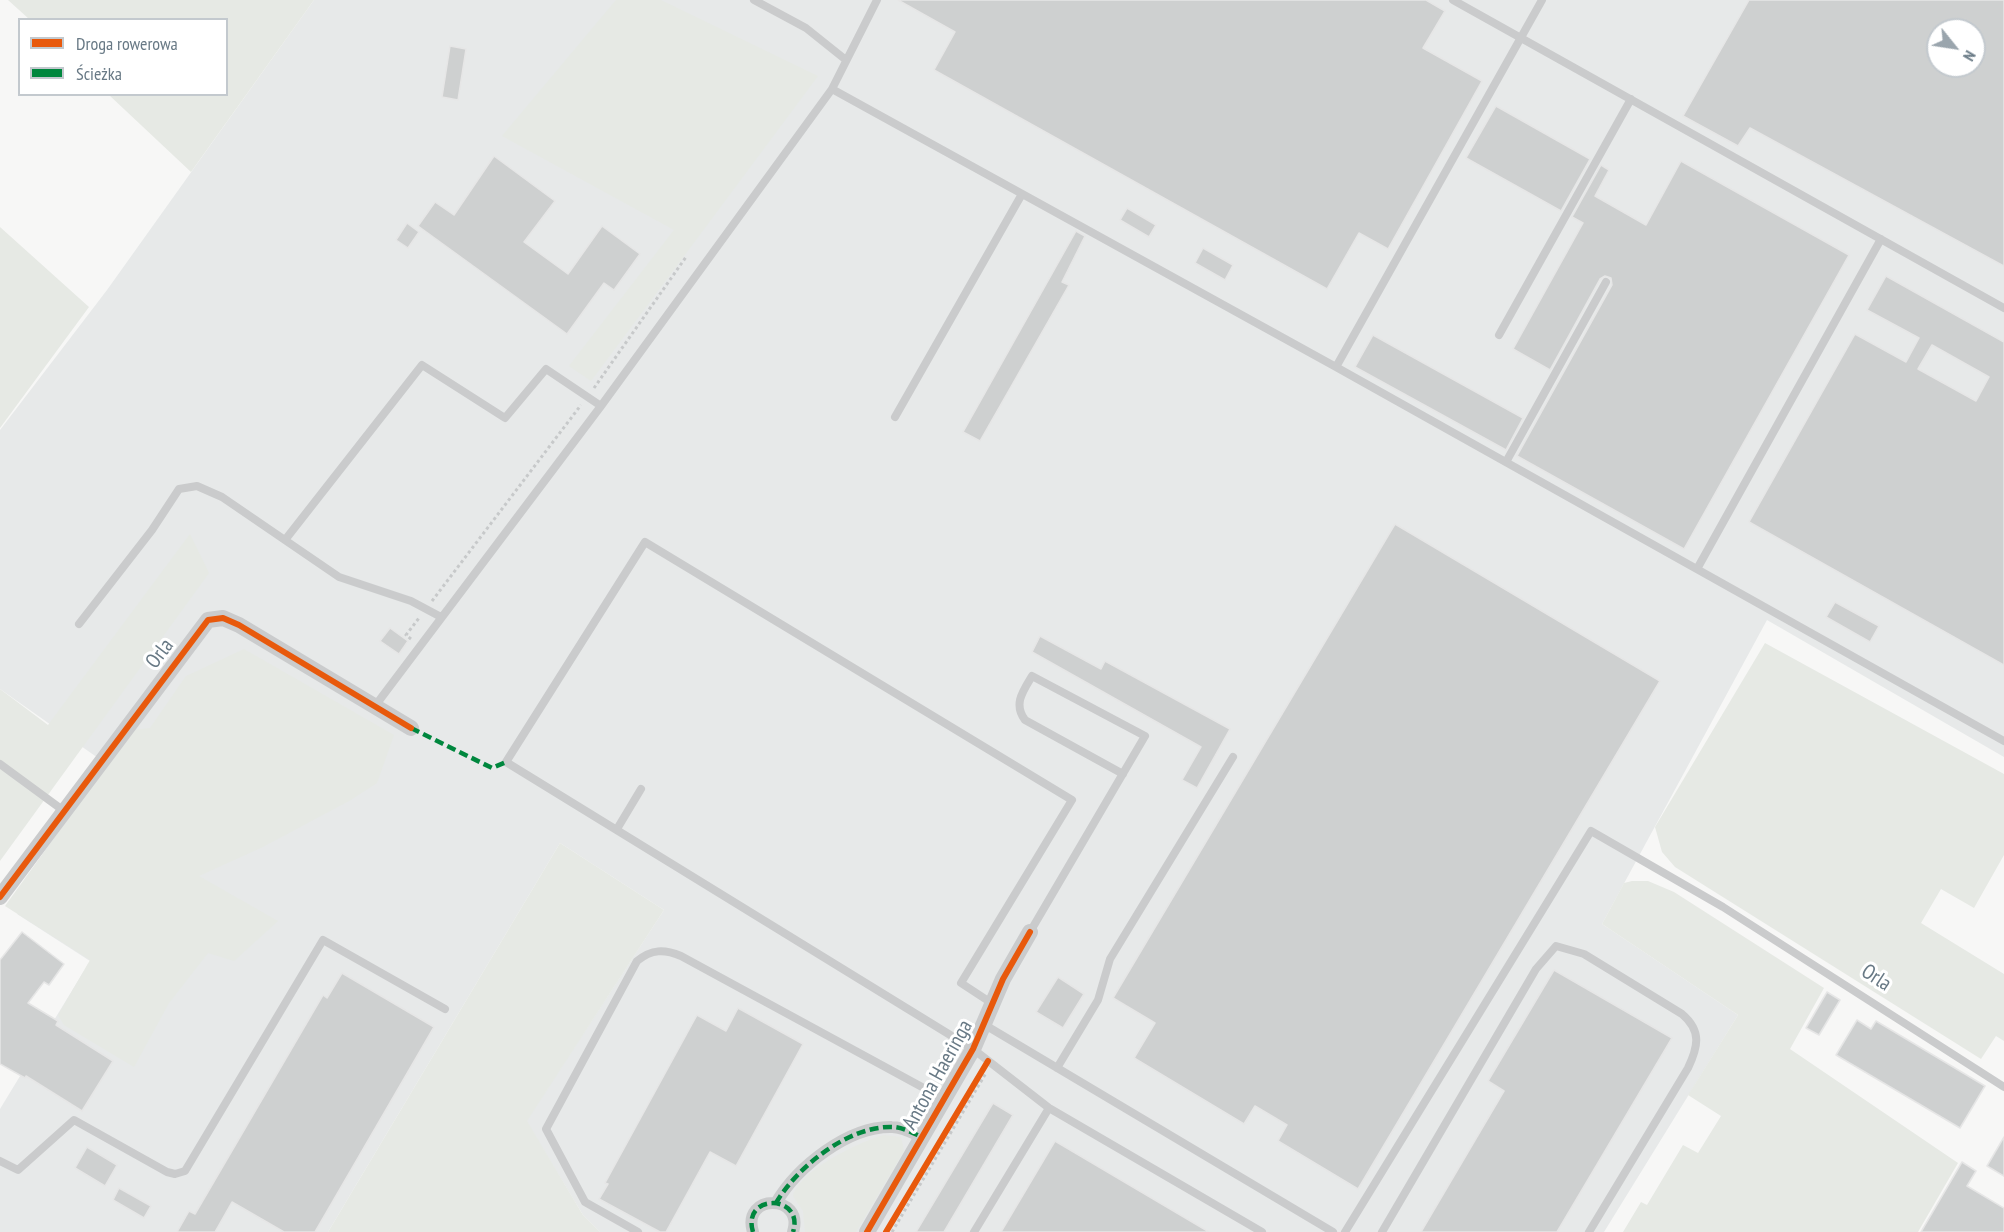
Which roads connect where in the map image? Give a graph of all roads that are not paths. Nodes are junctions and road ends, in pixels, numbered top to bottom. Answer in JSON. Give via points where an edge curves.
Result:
{"nodes":[{"id":1,"x":754,"y":0,"type":"edge"},
{"id":2,"x":877,"y":0,"type":"edge"},
{"id":3,"x":1454,"y":0,"type":"edge"},
{"id":4,"x":1542,"y":0,"type":"edge"},
{"id":5,"x":1521,"y":38,"type":"junction"},
{"id":6,"x":846,"y":60,"type":"junction"},
{"id":7,"x":832,"y":89,"type":"junction"},
{"id":8,"x":1631,"y":99,"type":"junction"},
{"id":9,"x":1022,"y":194,"type":"junction"},
{"id":10,"x":1881,"y":239,"type":"junction"},
{"id":11,"x":1606,"y":282,"type":"dead end"},
{"id":12,"x":2004,"y":308,"type":"edge"},
{"id":13,"x":1499,"y":335,"type":"dead end"},
{"id":14,"x":1336,"y":367,"type":"junction"},
{"id":15,"x":601,"y":406,"type":"junction"},
{"id":16,"x":895,"y":417,"type":"dead end"},
{"id":17,"x":1506,"y":462,"type":"junction"},
{"id":18,"x":285,"y":540,"type":"junction"},
{"id":19,"x":1697,"y":569,"type":"junction"},
{"id":20,"x":441,"y":617,"type":"junction"},
{"id":21,"x":79,"y":624,"type":"dead end"},
{"id":22,"x":375,"y":706,"type":"junction"},
{"id":23,"x":411,"y":728,"type":"dead end"},
{"id":24,"x":2004,"y":741,"type":"edge"},
{"id":25,"x":1233,"y":757,"type":"dead end"},
{"id":26,"x":0,"y":764,"type":"edge"},
{"id":27,"x":1123,"y":774,"type":"junction"},
{"id":28,"x":641,"y":789,"type":"dead end"},
{"id":29,"x":64,"y":811,"type":"junction"},
{"id":30,"x":617,"y":829,"type":"junction"},
{"id":31,"x":0,"y":897,"type":"edge"},
{"id":32,"x":1030,"y":932,"type":"joint"},
{"id":33,"x":993,"y":1004,"type":"junction"},
{"id":34,"x":446,"y":1009,"type":"dead end"},
{"id":35,"x":985,"y":1025,"type":"junction"},
{"id":36,"x":973,"y":1049,"type":"junction"},
{"id":37,"x":1057,"y":1068,"type":"junction"},
{"id":38,"x":2004,"y":1087,"type":"edge"},
{"id":39,"x":944,"y":1099,"type":"junction"},
{"id":40,"x":1049,"y":1108,"type":"junction"},
{"id":41,"x":922,"y":1137,"type":"junction"},
{"id":42,"x":0,"y":1161,"type":"edge"},
{"id":43,"x":776,"y":1203,"type":"junction"},
{"id":44,"x":638,"y":1232,"type":"edge"},
{"id":45,"x":753,"y":1232,"type":"edge"},
{"id":46,"x":793,"y":1232,"type":"edge"},
{"id":47,"x":867,"y":1232,"type":"edge"},
{"id":48,"x":974,"y":1232,"type":"edge"},
{"id":49,"x":1262,"y":1232,"type":"edge"},
{"id":50,"x":1333,"y":1232,"type":"edge"},
{"id":51,"x":1345,"y":1232,"type":"edge"},
{"id":52,"x":1382,"y":1232,"type":"edge"},
{"id":53,"x":1589,"y":1232,"type":"edge"}],
"edges":[{"from":1,"to":6,"type":"lane","via":[[806,28]]},
{"from":2,"to":6,"type":"lane"},
{"from":3,"to":5,"type":"lane"},
{"from":4,"to":5,"type":"lane"},
{"from":5,"to":8,"type":"lane"},
{"from":5,"to":14,"type":"lane"},
{"from":6,"to":7,"type":"lane"},
{"from":7,"to":9,"type":"lane"},
{"from":7,"to":15,"type":"lane"},
{"from":8,"to":10,"type":"lane"},
{"from":8,"to":13,"type":"lane"},
{"from":9,"to":14,"type":"lane"},
{"from":9,"to":16,"type":"lane"},
{"from":10,"to":12,"type":"lane"},
{"from":10,"to":19,"type":"lane"},
{"from":11,"to":17,"type":"lane"},
{"from":14,"to":17,"type":"lane"},
{"from":15,"to":18,"type":"lane","via":[[546,369],[506,418],[422,365]]},
{"from":15,"to":20,"type":"lane"},
{"from":17,"to":19,"type":"lane"},
{"from":18,"to":20,"type":"lane","via":[[339,577]]},
{"from":18,"to":21,"type":"lane","via":[[222,496],[197,486],[179,489]]},
{"from":19,"to":24,"type":"lane"},
{"from":20,"to":22,"type":"lane"},
{"from":22,"to":23,"type":"street","name":"Orla"},
{"from":22,"to":29,"type":"street","name":"Orla","via":[[239,624],[223,618],[208,620]]},
{"from":25,"to":37,"type":"lane","via":[[1110,959],[1098,1000]]},
{"from":26,"to":29,"type":"lane"},
{"from":27,"to":27,"type":"lane","via":[[1145,736],[1032,676],[1019,702],[1020,713],[1026,720]]},
{"from":27,"to":32,"type":"lane"},
{"from":28,"to":30,"type":"lane"},
{"from":29,"to":31,"type":"street","name":"Orla"},
{"from":30,"to":33,"type":"lane","via":[[506,762],[645,542],[1072,800],[961,983]]},
{"from":30,"to":36,"type":"lane"},
{"from":32,"to":33,"type":"street","name":"Antona Haeringa"},
{"from":33,"to":35,"type":"street","name":"Antona Haeringa"},
{"from":34,"to":42,"type":"lane","via":[[323,940],[185,1171],[167,1172],[74,1120],[18,1170]]},
{"from":35,"to":36,"type":"street","name":"Antona Haeringa"},
{"from":35,"to":37,"type":"lane"},
{"from":36,"to":39,"type":"street","name":"Antona Haeringa"},
{"from":36,"to":40,"type":"lane"},
{"from":37,"to":50,"type":"lane"},
{"from":38,"to":51,"type":"lane","name":"Orla","via":[[1723,907],[1591,831]]},
{"from":39,"to":41,"type":"street","name":"Antona Haeringa"},
{"from":39,"to":44,"type":"lane","via":[[681,956],[652,951],[637,961],[546,1129],[585,1202]]},
{"from":40,"to":48,"type":"lane"},
{"from":40,"to":49,"type":"lane"},
{"from":41,"to":43,"type":"street","via":[[880,1127],[848,1138],[794,1178]]},
{"from":41,"to":47,"type":"street","name":"Antona Haeringa"},
{"from":43,"to":45,"type":"street","via":[[766,1203],[755,1212]]},
{"from":43,"to":46,"type":"street","via":[[792,1214]]},
{"from":52,"to":53,"type":"lane","via":[[1530,979],[1556,946],[1584,954],[1682,1014],[1695,1028],[1698,1038],[1688,1068]]}]}
